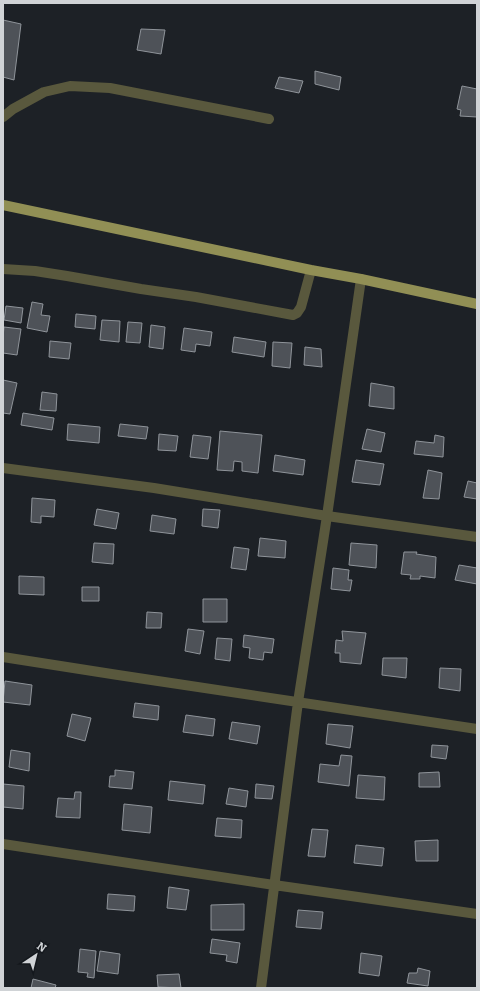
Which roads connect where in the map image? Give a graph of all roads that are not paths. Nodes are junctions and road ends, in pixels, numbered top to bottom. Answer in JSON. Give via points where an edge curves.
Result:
{"nodes":[{"id":1,"x":3,"y":117,"type":"edge"},
{"id":2,"x":269,"y":119,"type":"dead end"},
{"id":3,"x":3,"y":205,"type":"edge"},
{"id":4,"x":3,"y":268,"type":"edge"},
{"id":5,"x":311,"y":270,"type":"junction"},
{"id":6,"x":361,"y":279,"type":"junction"},
{"id":7,"x":477,"y":304,"type":"edge"},
{"id":8,"x":3,"y":468,"type":"edge"},
{"id":9,"x":327,"y":516,"type":"junction"},
{"id":10,"x":477,"y":537,"type":"edge"},
{"id":11,"x":3,"y":657,"type":"edge"},
{"id":12,"x":298,"y":702,"type":"junction"},
{"id":13,"x":477,"y":729,"type":"edge"},
{"id":14,"x":3,"y":844,"type":"edge"},
{"id":15,"x":274,"y":885,"type":"junction"},
{"id":16,"x":477,"y":914,"type":"edge"},
{"id":17,"x":261,"y":988,"type":"edge"}],
"edges":[{"from":1,"to":2,"type":"street","via":[[44,92],[70,86],[110,88]]},
{"from":3,"to":5,"type":"main road"},
{"from":4,"to":5,"type":"street","via":[[35,270],[293,315],[301,307]]},
{"from":5,"to":6,"type":"main road"},
{"from":6,"to":7,"type":"main road"},
{"from":6,"to":9,"type":"street"},
{"from":8,"to":9,"type":"street","via":[[154,488]]},
{"from":9,"to":10,"type":"street"},
{"from":9,"to":12,"type":"street"},
{"from":11,"to":12,"type":"street"},
{"from":12,"to":13,"type":"street"},
{"from":12,"to":15,"type":"street"},
{"from":14,"to":15,"type":"street"},
{"from":15,"to":16,"type":"street"},
{"from":15,"to":17,"type":"street"}]}
